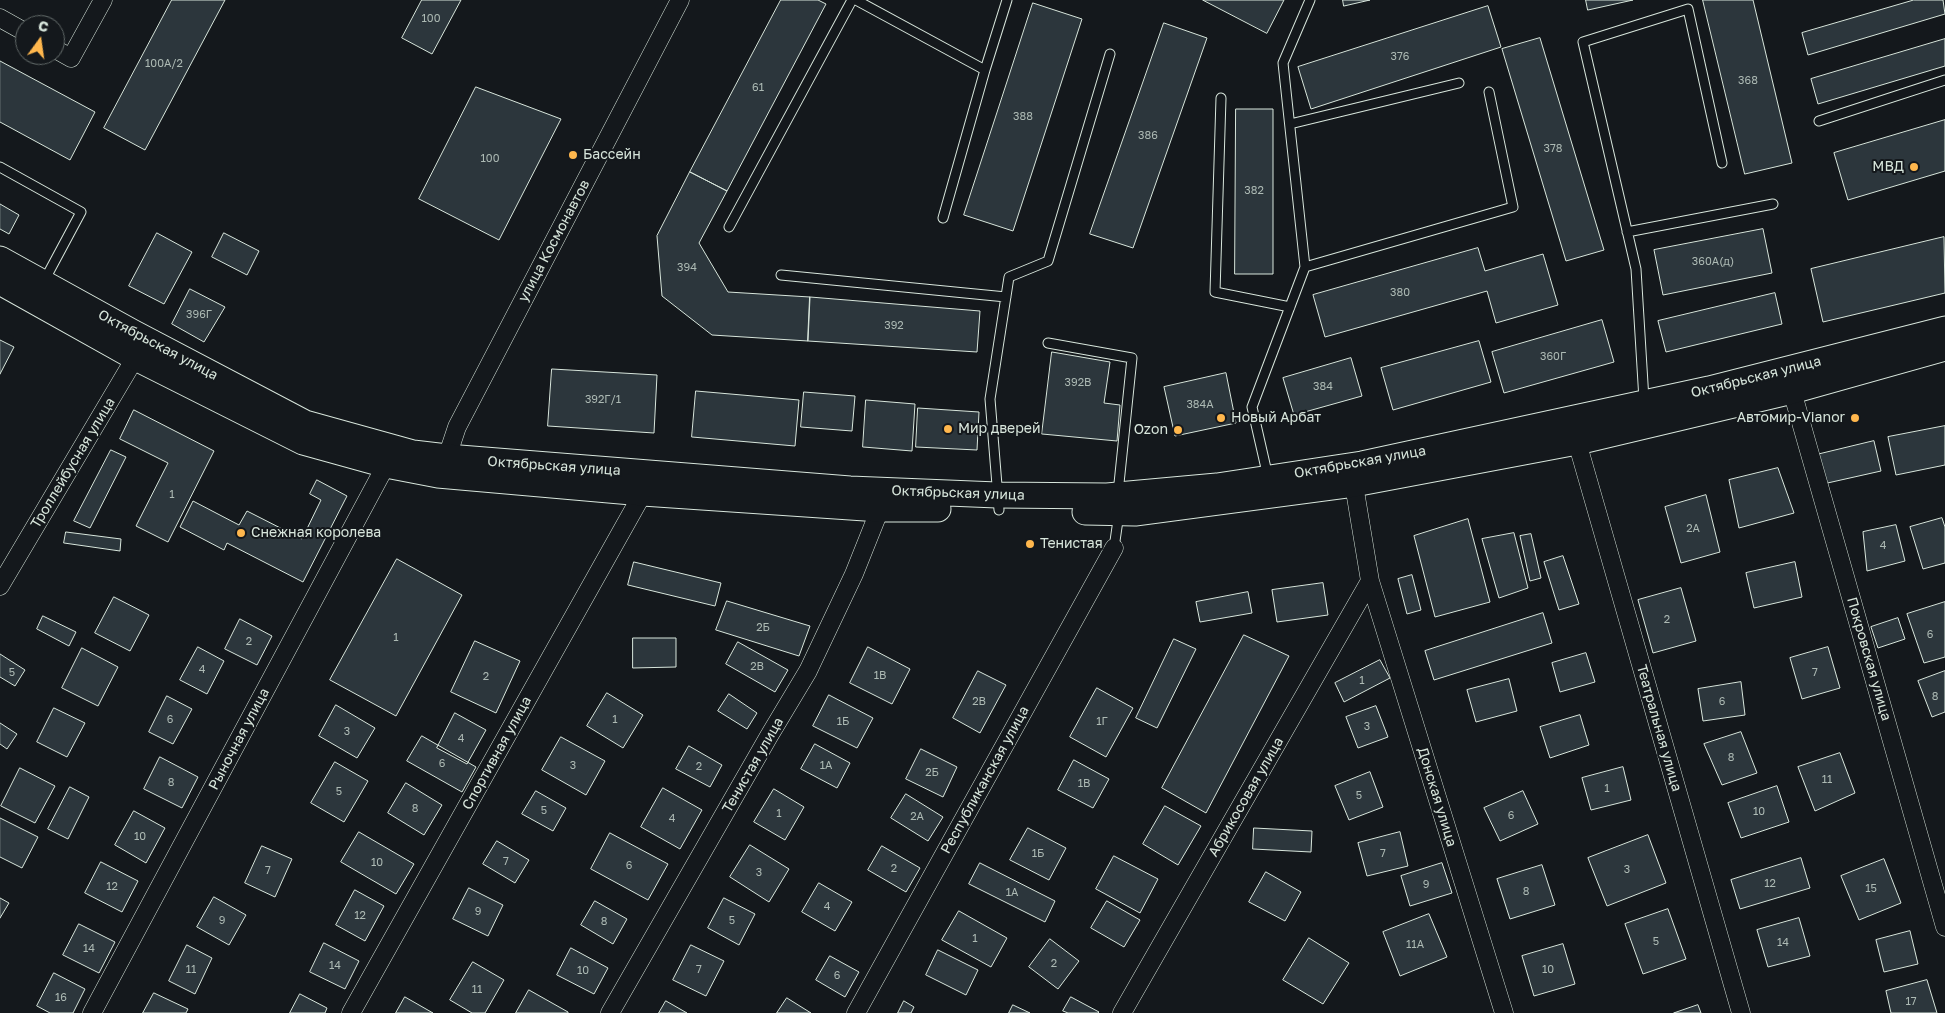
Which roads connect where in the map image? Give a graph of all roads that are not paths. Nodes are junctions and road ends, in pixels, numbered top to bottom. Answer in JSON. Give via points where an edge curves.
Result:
{"nodes":[{"id":1,"x":102,"y":0,"type":"edge"},
{"id":2,"x":680,"y":0,"type":"edge"},
{"id":3,"x":854,"y":0,"type":"edge"},
{"id":4,"x":1007,"y":0,"type":"edge"},
{"id":5,"x":1310,"y":0,"type":"edge"},
{"id":6,"x":0,"y":18,"type":"edge"},
{"id":7,"x":15,"y":26,"type":"edge"},
{"id":8,"x":1110,"y":54,"type":"dead end"},
{"id":9,"x":65,"y":55,"type":"edge"},
{"id":10,"x":985,"y":70,"type":"junction"},
{"id":11,"x":1945,"y":80,"type":"edge"},
{"id":12,"x":1459,"y":84,"type":"dead end"},
{"id":13,"x":1489,"y":92,"type":"dead end"},
{"id":14,"x":1221,"y":98,"type":"dead end"},
{"id":15,"x":1819,"y":121,"type":"dead end"},
{"id":16,"x":1290,"y":124,"type":"junction"},
{"id":17,"x":1722,"y":163,"type":"dead end"},
{"id":18,"x":0,"y":167,"type":"edge"},
{"id":19,"x":1773,"y":204,"type":"dead end"},
{"id":20,"x":943,"y":218,"type":"dead end"},
{"id":21,"x":729,"y":227,"type":"dead end"},
{"id":22,"x":1627,"y":232,"type":"junction"},
{"id":23,"x":0,"y":259,"type":"edge"},
{"id":24,"x":1305,"y":267,"type":"junction"},
{"id":25,"x":781,"y":275,"type":"dead end"},
{"id":26,"x":0,"y":282,"type":"edge"},
{"id":27,"x":43,"y":283,"type":"junction"},
{"id":28,"x":1006,"y":298,"type":"junction"},
{"id":29,"x":1290,"y":307,"type":"junction"},
{"id":30,"x":1945,"y":330,"type":"edge"},
{"id":31,"x":1048,"y":343,"type":"dead end"},
{"id":32,"x":1945,"y":348,"type":"edge"},
{"id":33,"x":141,"y":349,"type":"junction"},
{"id":34,"x":1792,"y":391,"type":"junction"},
{"id":35,"x":1644,"y":403,"type":"junction"},
{"id":36,"x":1577,"y":442,"type":"junction"},
{"id":37,"x":447,"y":457,"type":"junction"},
{"id":38,"x":386,"y":465,"type":"junction"},
{"id":39,"x":1353,"y":475,"type":"junction"},
{"id":40,"x":1269,"y":486,"type":"junction"},
{"id":41,"x":643,"y":493,"type":"junction"},
{"id":42,"x":998,"y":502,"type":"junction"},
{"id":43,"x":1118,"y":504,"type":"junction"},
{"id":44,"x":880,"y":508,"type":"junction"},
{"id":45,"x":1114,"y":548,"type":"joint"},
{"id":46,"x":1370,"y":581,"type":"junction"},
{"id":47,"x":0,"y":586,"type":"edge"},
{"id":48,"x":1945,"y":927,"type":"edge"},
{"id":49,"x":92,"y":1013,"type":"edge"},
{"id":50,"x":351,"y":1013,"type":"edge"},
{"id":51,"x":610,"y":1013,"type":"edge"},
{"id":52,"x":856,"y":1013,"type":"edge"},
{"id":53,"x":1122,"y":1013,"type":"edge"},
{"id":54,"x":1504,"y":1013,"type":"edge"},
{"id":55,"x":1741,"y":1013,"type":"edge"}],
"edges":[{"from":1,"to":9,"type":"street","via":[[71,58]]},
{"from":2,"to":37,"type":"street","name":"улица Космонавтов","via":[[457,427]]},
{"from":3,"to":10,"type":"lane"},
{"from":3,"to":21,"type":"lane"},
{"from":4,"to":10,"type":"lane"},
{"from":5,"to":16,"type":"lane","via":[[1283,63]]},
{"from":6,"to":7,"type":"street"},
{"from":8,"to":28,"type":"lane","via":[[1048,260],[1009,277]]},
{"from":10,"to":20,"type":"lane"},
{"from":11,"to":15,"type":"lane"},
{"from":12,"to":16,"type":"lane"},
{"from":13,"to":24,"type":"lane","via":[[1513,207]]},
{"from":14,"to":29,"type":"lane","via":[[1215,292]]},
{"from":16,"to":24,"type":"lane"},
{"from":17,"to":22,"type":"lane","via":[[1688,8],[1583,42]]},
{"from":18,"to":27,"type":"lane","via":[[81,212]]},
{"from":19,"to":22,"type":"lane"},
{"from":22,"to":35,"type":"lane","via":[[1636,269]]},
{"from":23,"to":27,"type":"main road","name":"Октябрьская улица"},
{"from":24,"to":29,"type":"lane"},
{"from":25,"to":28,"type":"lane"},
{"from":26,"to":33,"type":"main road","name":"Октябрьская улица"},
{"from":27,"to":33,"type":"main road","name":"Октябрьская улица"},
{"from":28,"to":42,"type":"lane","via":[[990,399]]},
{"from":29,"to":40,"type":"lane","via":[[1252,407]]},
{"from":30,"to":35,"type":"main road","name":"Октябрьская улица"},
{"from":31,"to":43,"type":"lane","via":[[1132,358]]},
{"from":32,"to":34,"type":"main road","name":"Октябрьская улица"},
{"from":33,"to":37,"type":"main road","name":"Октябрьская улица","via":[[306,423],[413,452]]},
{"from":33,"to":38,"type":"main road","name":"Октябрьская улица","via":[[304,442]]},
{"from":33,"to":47,"type":"street","name":"Троллейбусная улица"},
{"from":34,"to":36,"type":"main road","name":"Октябрьская улица"},
{"from":34,"to":48,"type":"street","name":"Покровская улица"},
{"from":35,"to":39,"type":"main road","name":"Октябрьская улица"},
{"from":36,"to":39,"type":"main road","name":"Октябрьская улица"},
{"from":36,"to":55,"type":"street","name":"Театральная улица"},
{"from":37,"to":42,"type":"main road","name":"Октябрьская улица"},
{"from":38,"to":41,"type":"main road","name":"Октябрьская улица","via":[[438,475]]},
{"from":38,"to":49,"type":"street","name":"Рыночная улица"},
{"from":39,"to":40,"type":"main road","name":"Октябрьская улица"},
{"from":39,"to":46,"type":"street","name":"Донская улица"},
{"from":40,"to":43,"type":"main road","name":"Октябрьская улица","via":[[1135,513]]},
{"from":41,"to":44,"type":"main road","name":"Октябрьская улица"},
{"from":41,"to":50,"type":"street","name":"Спортивная улица"},
{"from":42,"to":43,"type":"main road","name":"Октябрьская улица"},
{"from":42,"to":44,"type":"main road","name":"Октябрьская улица"},
{"from":43,"to":45,"type":"lane"},
{"from":44,"to":51,"type":"street","name":"Тенистая улица","via":[[854,574],[808,670]]},
{"from":45,"to":52,"type":"street","name":"Республиканская улица"},
{"from":46,"to":53,"type":"street","name":"Абрикосовая улица"},
{"from":46,"to":54,"type":"street","name":"Донская улица"}]}
